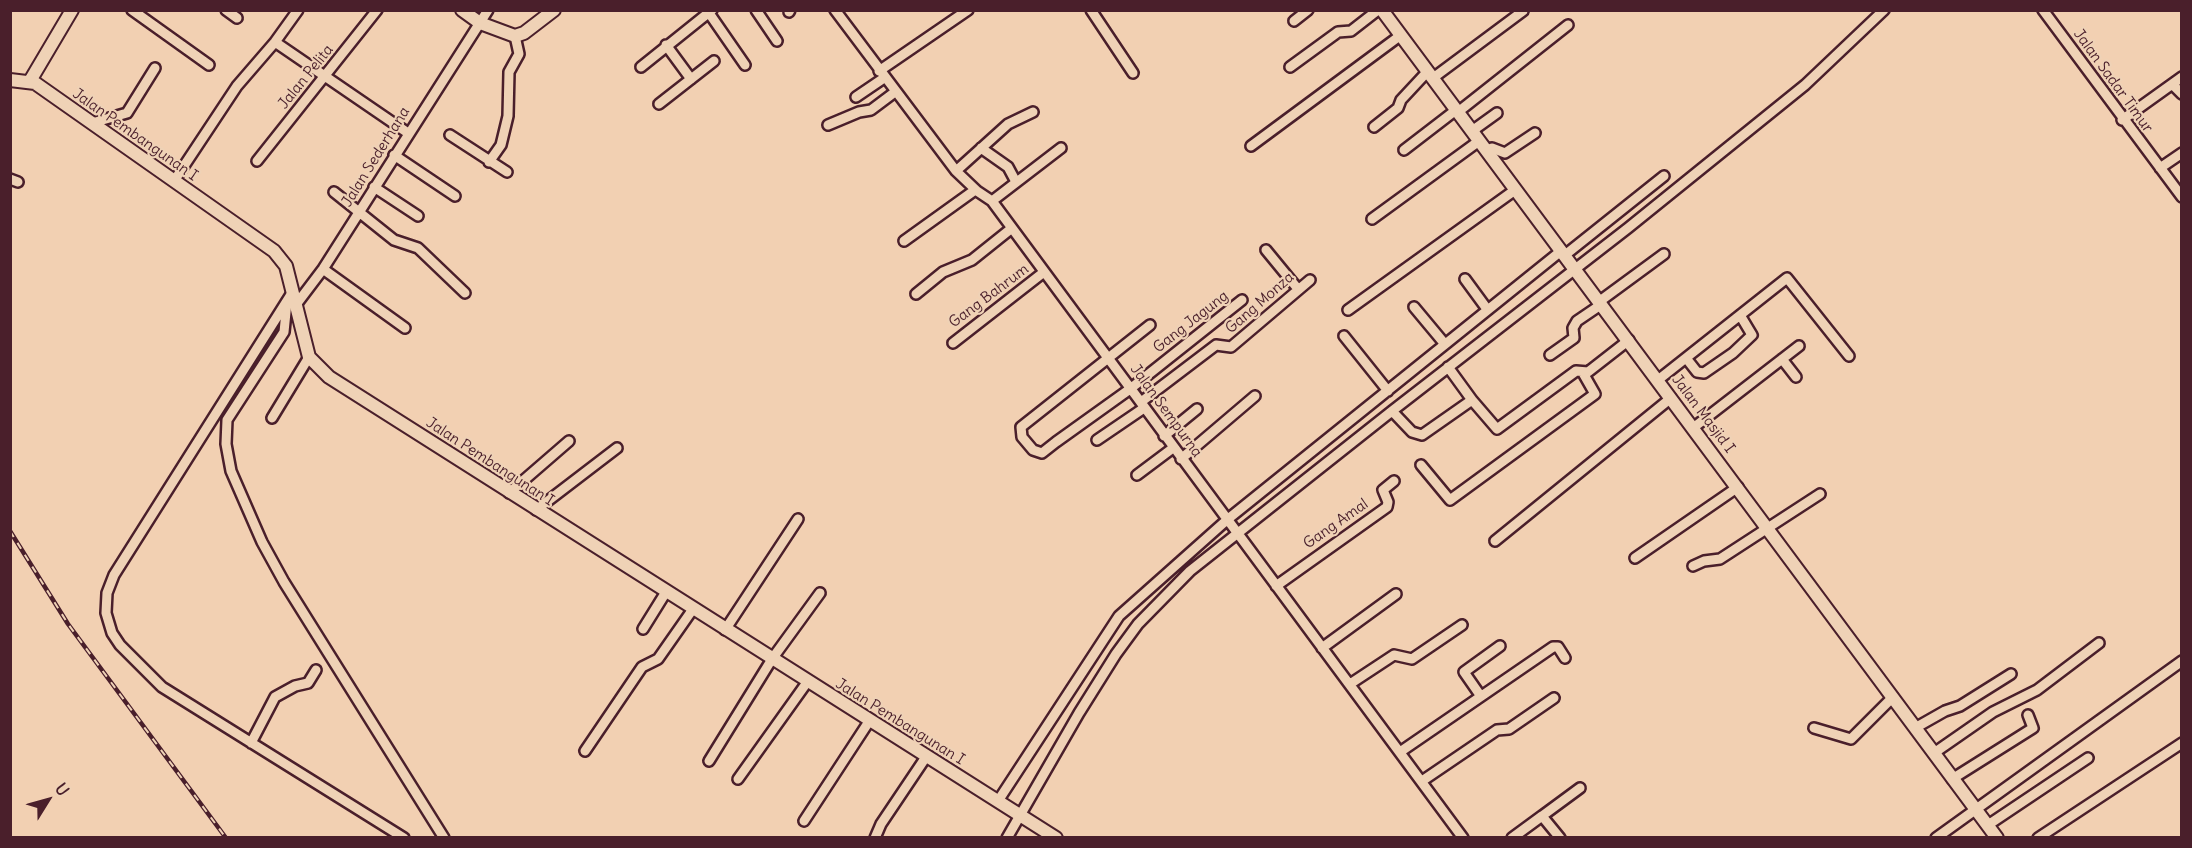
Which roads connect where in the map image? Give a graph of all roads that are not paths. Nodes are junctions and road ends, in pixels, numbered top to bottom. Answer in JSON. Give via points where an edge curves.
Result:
{"nodes":[{"id":1,"x":72,"y":10,"type":"edge"},
{"id":2,"x":132,"y":10,"type":"edge"},
{"id":3,"x":226,"y":10,"type":"edge"},
{"id":4,"x":297,"y":10,"type":"edge"},
{"id":5,"x":377,"y":10,"type":"edge"},
{"id":6,"x":462,"y":10,"type":"edge"},
{"id":7,"x":488,"y":10,"type":"edge"},
{"id":8,"x":554,"y":10,"type":"edge"},
{"id":9,"x":756,"y":10,"type":"edge"},
{"id":10,"x":835,"y":10,"type":"edge"},
{"id":11,"x":968,"y":10,"type":"edge"},
{"id":12,"x":1091,"y":10,"type":"edge"},
{"id":13,"x":1308,"y":10,"type":"edge"},
{"id":14,"x":1884,"y":10,"type":"edge"},
{"id":15,"x":2043,"y":10,"type":"edge"},
{"id":16,"x":1383,"y":11,"type":"edge"},
{"id":17,"x":1523,"y":11,"type":"edge"},
{"id":18,"x":711,"y":12,"type":"edge"},
{"id":19,"x":237,"y":18,"type":"dead end"},
{"id":20,"x":1294,"y":21,"type":"dead end"},
{"id":21,"x":480,"y":22,"type":"junction"},
{"id":22,"x":1568,"y":25,"type":"dead end"},
{"id":23,"x":1401,"y":35,"type":"junction"},
{"id":24,"x":515,"y":36,"type":"junction"},
{"id":25,"x":777,"y":41,"type":"dead end"},
{"id":26,"x":275,"y":42,"type":"junction"},
{"id":27,"x":666,"y":45,"type":"junction"},
{"id":28,"x":714,"y":60,"type":"dead end"},
{"id":29,"x":745,"y":64,"type":"dead end"},
{"id":30,"x":209,"y":65,"type":"dead end"},
{"id":31,"x":640,"y":67,"type":"dead end"},
{"id":32,"x":1290,"y":67,"type":"dead end"},
{"id":33,"x":155,"y":68,"type":"dead end"},
{"id":34,"x":1132,"y":73,"type":"dead end"},
{"id":35,"x":881,"y":75,"type":"junction"},
{"id":36,"x":1431,"y":75,"type":"junction"},
{"id":37,"x":326,"y":76,"type":"junction"},
{"id":38,"x":2181,"y":77,"type":"edge"},
{"id":39,"x":692,"y":79,"type":"junction"},
{"id":40,"x":10,"y":80,"type":"edge"},
{"id":41,"x":30,"y":81,"type":"junction"},
{"id":42,"x":2173,"y":85,"type":"junction"},
{"id":43,"x":895,"y":92,"type":"junction"},
{"id":44,"x":2181,"y":94,"type":"edge"},
{"id":45,"x":856,"y":97,"type":"dead end"},
{"id":46,"x":659,"y":104,"type":"dead end"},
{"id":47,"x":1457,"y":111,"type":"junction"},
{"id":48,"x":1033,"y":112,"type":"dead end"},
{"id":49,"x":1497,"y":112,"type":"dead end"},
{"id":50,"x":2122,"y":120,"type":"junction"},
{"id":51,"x":92,"y":123,"type":"junction"},
{"id":52,"x":828,"y":125,"type":"dead end"},
{"id":53,"x":1374,"y":127,"type":"dead end"},
{"id":54,"x":408,"y":133,"type":"junction"},
{"id":55,"x":1535,"y":133,"type":"dead end"},
{"id":56,"x":450,"y":135,"type":"dead end"},
{"id":57,"x":1479,"y":141,"type":"junction"},
{"id":58,"x":1251,"y":146,"type":"dead end"},
{"id":59,"x":981,"y":148,"type":"junction"},
{"id":60,"x":1061,"y":148,"type":"dead end"},
{"id":61,"x":1404,"y":150,"type":"dead end"},
{"id":62,"x":2181,"y":153,"type":"edge"},
{"id":63,"x":394,"y":155,"type":"junction"},
{"id":64,"x":257,"y":161,"type":"dead end"},
{"id":65,"x":489,"y":162,"type":"junction"},
{"id":66,"x":2160,"y":168,"type":"junction"},
{"id":67,"x":956,"y":171,"type":"junction"},
{"id":68,"x":507,"y":172,"type":"dead end"},
{"id":69,"x":1664,"y":176,"type":"dead end"},
{"id":70,"x":174,"y":181,"type":"junction"},
{"id":71,"x":1016,"y":182,"type":"junction"},
{"id":72,"x":374,"y":187,"type":"junction"},
{"id":73,"x":975,"y":189,"type":"junction"},
{"id":74,"x":1515,"y":190,"type":"junction"},
{"id":75,"x":334,"y":192,"type":"dead end"},
{"id":76,"x":455,"y":196,"type":"dead end"},
{"id":77,"x":2181,"y":196,"type":"edge"},
{"id":78,"x":992,"y":201,"type":"junction"},
{"id":79,"x":358,"y":212,"type":"junction"},
{"id":80,"x":418,"y":216,"type":"dead end"},
{"id":81,"x":1372,"y":219,"type":"dead end"},
{"id":82,"x":1012,"y":228,"type":"junction"},
{"id":83,"x":904,"y":241,"type":"dead end"},
{"id":84,"x":1266,"y":250,"type":"dead end"},
{"id":85,"x":1664,"y":254,"type":"dead end"},
{"id":86,"x":1568,"y":260,"type":"junction"},
{"id":87,"x":323,"y":269,"type":"junction"},
{"id":88,"x":1044,"y":272,"type":"junction"},
{"id":89,"x":1465,"y":279,"type":"dead end"},
{"id":90,"x":1310,"y":280,"type":"dead end"},
{"id":91,"x":1298,"y":289,"type":"junction"},
{"id":92,"x":465,"y":293,"type":"dead end"},
{"id":93,"x":916,"y":294,"type":"dead end"},
{"id":94,"x":291,"y":300,"type":"junction"},
{"id":95,"x":1242,"y":300,"type":"dead end"},
{"id":96,"x":1601,"y":302,"type":"junction"},
{"id":97,"x":1414,"y":307,"type":"dead end"},
{"id":98,"x":1487,"y":309,"type":"junction"},
{"id":99,"x":1348,"y":310,"type":"dead end"},
{"id":100,"x":1740,"y":315,"type":"junction"},
{"id":101,"x":1150,"y":325,"type":"dead end"},
{"id":102,"x":405,"y":328,"type":"dead end"},
{"id":103,"x":1344,"y":336,"type":"dead end"},
{"id":104,"x":1629,"y":340,"type":"junction"},
{"id":105,"x":952,"y":343,"type":"dead end"},
{"id":106,"x":1444,"y":343,"type":"junction"},
{"id":107,"x":1799,"y":345,"type":"dead end"},
{"id":108,"x":1550,"y":355,"type":"dead end"},
{"id":109,"x":1108,"y":356,"type":"junction"},
{"id":110,"x":1849,"y":356,"type":"dead end"},
{"id":111,"x":309,"y":357,"type":"junction"},
{"id":112,"x":1686,"y":358,"type":"junction"},
{"id":113,"x":1782,"y":359,"type":"junction"},
{"id":114,"x":1448,"y":367,"type":"junction"},
{"id":115,"x":1583,"y":373,"type":"junction"},
{"id":116,"x":1796,"y":377,"type":"dead end"},
{"id":117,"x":1658,"y":380,"type":"junction"},
{"id":118,"x":1130,"y":388,"type":"junction"},
{"id":119,"x":1388,"y":391,"type":"junction"},
{"id":120,"x":1254,"y":396,"type":"dead end"},
{"id":121,"x":1671,"y":398,"type":"junction"},
{"id":122,"x":1472,"y":400,"type":"junction"},
{"id":123,"x":1142,"y":405,"type":"junction"},
{"id":124,"x":1197,"y":409,"type":"dead end"},
{"id":125,"x":1392,"y":411,"type":"junction"},
{"id":126,"x":272,"y":418,"type":"dead end"},
{"id":127,"x":1346,"y":428,"type":"junction"},
{"id":128,"x":1694,"y":428,"type":"junction"},
{"id":129,"x":1164,"y":436,"type":"junction"},
{"id":130,"x":1354,"y":439,"type":"junction"},
{"id":131,"x":1097,"y":440,"type":"dead end"},
{"id":132,"x":569,"y":441,"type":"dead end"},
{"id":133,"x":617,"y":448,"type":"dead end"},
{"id":134,"x":1173,"y":448,"type":"junction"},
{"id":135,"x":1181,"y":459,"type":"junction"},
{"id":136,"x":1421,"y":465,"type":"dead end"},
{"id":137,"x":1137,"y":475,"type":"dead end"},
{"id":138,"x":1394,"y":481,"type":"dead end"},
{"id":139,"x":1738,"y":487,"type":"junction"},
{"id":140,"x":509,"y":493,"type":"junction"},
{"id":141,"x":1820,"y":494,"type":"dead end"},
{"id":142,"x":536,"y":510,"type":"junction"},
{"id":143,"x":798,"y":519,"type":"dead end"},
{"id":144,"x":1228,"y":520,"type":"junction"},
{"id":145,"x":1768,"y":528,"type":"junction"},
{"id":146,"x":1236,"y":532,"type":"junction"},
{"id":147,"x":1495,"y":541,"type":"dead end"},
{"id":148,"x":1635,"y":558,"type":"dead end"},
{"id":149,"x":1693,"y":566,"type":"dead end"},
{"id":150,"x":1276,"y":585,"type":"junction"},
{"id":151,"x":666,"y":592,"type":"junction"},
{"id":152,"x":820,"y":593,"type":"dead end"},
{"id":153,"x":1396,"y":594,"type":"dead end"},
{"id":154,"x":693,"y":609,"type":"junction"},
{"id":155,"x":1462,"y":625,"type":"dead end"},
{"id":156,"x":643,"y":629,"type":"dead end"},
{"id":157,"x":725,"y":630,"type":"junction"},
{"id":158,"x":2099,"y":643,"type":"dead end"},
{"id":159,"x":1500,"y":646,"type":"dead end"},
{"id":160,"x":1322,"y":648,"type":"junction"},
{"id":161,"x":1565,"y":658,"type":"dead end"},
{"id":162,"x":772,"y":659,"type":"junction"},
{"id":163,"x":2181,"y":661,"type":"edge"},
{"id":164,"x":316,"y":670,"type":"dead end"},
{"id":165,"x":2011,"y":674,"type":"dead end"},
{"id":166,"x":808,"y":681,"type":"junction"},
{"id":167,"x":1350,"y":684,"type":"junction"},
{"id":168,"x":1480,"y":695,"type":"junction"},
{"id":169,"x":1893,"y":697,"type":"junction"},
{"id":170,"x":1554,"y":698,"type":"dead end"},
{"id":171,"x":2028,"y":715,"type":"dead end"},
{"id":172,"x":870,"y":720,"type":"junction"},
{"id":173,"x":1814,"y":728,"type":"dead end"},
{"id":174,"x":1915,"y":728,"type":"junction"},
{"id":175,"x":251,"y":743,"type":"junction"},
{"id":176,"x":2181,"y":743,"type":"edge"},
{"id":177,"x":585,"y":752,"type":"dead end"},
{"id":178,"x":1400,"y":752,"type":"junction"},
{"id":179,"x":1934,"y":753,"type":"junction"},
{"id":180,"x":926,"y":757,"type":"junction"},
{"id":181,"x":2088,"y":758,"type":"dead end"},
{"id":182,"x":709,"y":761,"type":"dead end"},
{"id":183,"x":738,"y":778,"type":"dead end"},
{"id":184,"x":1952,"y":779,"type":"junction"},
{"id":185,"x":1422,"y":781,"type":"junction"},
{"id":186,"x":1580,"y":788,"type":"dead end"},
{"id":187,"x":1010,"y":808,"type":"junction"},
{"id":188,"x":1974,"y":808,"type":"junction"},
{"id":189,"x":1542,"y":816,"type":"junction"},
{"id":190,"x":804,"y":821,"type":"dead end"},
{"id":191,"x":1988,"y":825,"type":"junction"},
{"id":192,"x":404,"y":837,"type":"edge"},
{"id":193,"x":444,"y":837,"type":"edge"},
{"id":194,"x":875,"y":837,"type":"edge"},
{"id":195,"x":1007,"y":837,"type":"edge"},
{"id":196,"x":1056,"y":837,"type":"edge"},
{"id":197,"x":1463,"y":837,"type":"edge"},
{"id":198,"x":1512,"y":837,"type":"edge"},
{"id":199,"x":1560,"y":837,"type":"edge"},
{"id":200,"x":1936,"y":837,"type":"edge"},
{"id":201,"x":1997,"y":837,"type":"edge"},
{"id":202,"x":2038,"y":837,"type":"edge"}],
"edges":[{"from":1,"to":41,"type":"main road"},
{"from":2,"to":30,"type":"street"},
{"from":3,"to":19,"type":"street"},
{"from":4,"to":26,"type":"street"},
{"from":5,"to":37,"type":"street","name":"Jalan Pelita"},
{"from":6,"to":21,"type":"main road"},
{"from":7,"to":21,"type":"street","name":"Jalan Sederhana"},
{"from":8,"to":24,"type":"main road"},
{"from":9,"to":25,"type":"street"},
{"from":10,"to":35,"type":"street","name":"Jalan Sempurna"},
{"from":11,"to":35,"type":"street"},
{"from":12,"to":34,"type":"street"},
{"from":13,"to":20,"type":"street"},
{"from":14,"to":86,"type":"street","via":[[1805,85]]},
{"from":15,"to":50,"type":"street","name":"Jalan Sadar Timur"},
{"from":16,"to":23,"type":"main road","name":"Jalan Masjid I"},
{"from":16,"to":32,"type":"street","via":[[1351,31],[1338,32]]},
{"from":17,"to":36,"type":"street"},
{"from":18,"to":27,"type":"street"},
{"from":18,"to":29,"type":"street"},
{"from":21,"to":24,"type":"main road"},
{"from":21,"to":54,"type":"street","name":"Jalan Sederhana"},
{"from":22,"to":47,"type":"street"},
{"from":23,"to":36,"type":"main road","name":"Jalan Masjid I"},
{"from":23,"to":58,"type":"street"},
{"from":24,"to":65,"type":"street","via":[[519,54],[509,72],[508,116],[501,145]]},
{"from":26,"to":37,"type":"street"},
{"from":26,"to":70,"type":"street","via":[[237,86]]},
{"from":27,"to":31,"type":"street"},
{"from":27,"to":39,"type":"street"},
{"from":28,"to":39,"type":"street"},
{"from":33,"to":51,"type":"street","via":[[127,113]]},
{"from":35,"to":43,"type":"street","name":"Jalan Sempurna"},
{"from":35,"to":45,"type":"street"},
{"from":36,"to":47,"type":"main road","name":"Jalan Masjid I"},
{"from":36,"to":53,"type":"street"},
{"from":37,"to":54,"type":"street"},
{"from":37,"to":64,"type":"street","name":"Jalan Pelita"},
{"from":38,"to":42,"type":"street"},
{"from":39,"to":46,"type":"street"},
{"from":40,"to":41,"type":"main road"},
{"from":41,"to":51,"type":"main road","name":"Jalan Pembangunan I"},
{"from":42,"to":44,"type":"street"},
{"from":42,"to":50,"type":"street"},
{"from":43,"to":52,"type":"street","via":[[871,110]]},
{"from":43,"to":67,"type":"street","name":"Jalan Sempurna"},
{"from":47,"to":57,"type":"main road","name":"Jalan Masjid I"},
{"from":47,"to":61,"type":"street"},
{"from":48,"to":59,"type":"street","via":[[1008,124]]},
{"from":49,"to":57,"type":"street"},
{"from":50,"to":66,"type":"street","name":"Jalan Sadar Timur"},
{"from":51,"to":70,"type":"main road","name":"Jalan Pembangunan I"},
{"from":54,"to":63,"type":"street","name":"Jalan Sederhana"},
{"from":55,"to":57,"type":"street","via":[[1505,153]]},
{"from":56,"to":65,"type":"street"},
{"from":57,"to":74,"type":"main road","name":"Jalan Masjid I"},
{"from":57,"to":81,"type":"street"},
{"from":59,"to":67,"type":"street"},
{"from":59,"to":71,"type":"street","via":[[1008,167]]},
{"from":60,"to":71,"type":"street"},
{"from":62,"to":66,"type":"street"},
{"from":63,"to":72,"type":"street","name":"Jalan Sederhana"},
{"from":63,"to":76,"type":"street"},
{"from":65,"to":68,"type":"street"},
{"from":66,"to":77,"type":"street","name":"Jalan Sadar Timur"},
{"from":67,"to":73,"type":"street","name":"Jalan Sempurna"},
{"from":69,"to":86,"type":"street"},
{"from":70,"to":94,"type":"main road","name":"Jalan Pembangunan I","via":[[274,251],[286,266]]},
{"from":71,"to":78,"type":"street"},
{"from":72,"to":79,"type":"street","name":"Jalan Sederhana"},
{"from":72,"to":80,"type":"street"},
{"from":73,"to":78,"type":"street","name":"Jalan Sempurna"},
{"from":73,"to":83,"type":"street"},
{"from":74,"to":86,"type":"main road","name":"Jalan Masjid I"},
{"from":74,"to":99,"type":"street"},
{"from":75,"to":79,"type":"street"},
{"from":78,"to":82,"type":"street","name":"Jalan Sempurna"},
{"from":79,"to":87,"type":"street","name":"Jalan Sederhana"},
{"from":79,"to":92,"type":"street","via":[[394,240],[418,248]]},
{"from":82,"to":88,"type":"street","name":"Jalan Sempurna"},
{"from":82,"to":93,"type":"street","via":[[975,258],[943,272]]},
{"from":84,"to":91,"type":"street"},
{"from":85,"to":96,"type":"street"},
{"from":86,"to":96,"type":"main road","name":"Jalan Masjid I"},
{"from":86,"to":98,"type":"street"},
{"from":86,"to":114,"type":"street"},
{"from":87,"to":94,"type":"street","name":"Jalan Sederhana"},
{"from":87,"to":102,"type":"street"},
{"from":88,"to":105,"type":"street","name":"Gang Bahrum"},
{"from":88,"to":109,"type":"street","name":"Jalan Sempurna"},
{"from":89,"to":98,"type":"street"},
{"from":90,"to":91,"type":"street","name":"Gang Monza"},
{"from":91,"to":123,"type":"street","name":"Gang Monza","via":[[1231,347],[1216,345]]},
{"from":94,"to":111,"type":"main road","name":"Jalan Pembangunan I"},
{"from":94,"to":175,"type":"street","name":"Jalan Sederhana","via":[[114,575],[106,601],[112,633],[147,676]]},
{"from":94,"to":193,"type":"street","via":[[284,332],[227,420],[231,471],[284,582]]},
{"from":95,"to":118,"type":"street","name":"Gang Jagung"},
{"from":96,"to":104,"type":"main road","name":"Jalan Masjid I"},
{"from":96,"to":108,"type":"street","via":[[1577,321],[1574,338]]},
{"from":97,"to":106,"type":"street"},
{"from":98,"to":106,"type":"street"},
{"from":100,"to":110,"type":"street","via":[[1786,278]]},
{"from":100,"to":112,"type":"street"},
{"from":100,"to":112,"type":"street","via":[[1752,335],[1733,353],[1704,373],[1697,372]]},
{"from":101,"to":109,"type":"street"},
{"from":103,"to":119,"type":"street"},
{"from":104,"to":115,"type":"street"},
{"from":104,"to":117,"type":"main road","name":"Jalan Masjid I"},
{"from":106,"to":119,"type":"street"},
{"from":107,"to":113,"type":"street"},
{"from":109,"to":118,"type":"street","name":"Jalan Sempurna"},
{"from":109,"to":118,"type":"street","name":"Gang Jagung","via":[[1021,427],[1022,437],[1036,453],[1042,453]]},
{"from":111,"to":126,"type":"street"},
{"from":111,"to":140,"type":"main road","name":"Jalan Pembangunan I","via":[[329,377]]},
{"from":112,"to":117,"type":"street"},
{"from":113,"to":116,"type":"street"},
{"from":113,"to":128,"type":"street"},
{"from":114,"to":122,"type":"street"},
{"from":114,"to":125,"type":"street"},
{"from":115,"to":122,"type":"street","via":[[1575,371],[1497,429]]},
{"from":115,"to":136,"type":"street","via":[[1595,394],[1450,500]]},
{"from":117,"to":121,"type":"main road","name":"Jalan Masjid I"},
{"from":118,"to":123,"type":"street","name":"Jalan Sempurna"},
{"from":119,"to":127,"type":"street"},
{"from":120,"to":135,"type":"street"},
{"from":121,"to":128,"type":"main road","name":"Jalan Masjid I"},
{"from":121,"to":147,"type":"street"},
{"from":122,"to":125,"type":"street","via":[[1422,435],[1412,432]]},
{"from":123,"to":129,"type":"street","name":"Jalan Sempurna"},
{"from":123,"to":131,"type":"street","name":"Gang Monza"},
{"from":124,"to":129,"type":"street"},
{"from":125,"to":130,"type":"street"},
{"from":127,"to":130,"type":"street"},
{"from":127,"to":144,"type":"street"},
{"from":128,"to":139,"type":"main road","name":"Jalan Masjid I"},
{"from":129,"to":134,"type":"street","name":"Jalan Sempurna"},
{"from":130,"to":146,"type":"street"},
{"from":132,"to":140,"type":"street"},
{"from":133,"to":142,"type":"street"},
{"from":134,"to":135,"type":"street","name":"Jalan Sempurna"},
{"from":134,"to":137,"type":"street"},
{"from":135,"to":144,"type":"street","name":"Jalan Sempurna"},
{"from":138,"to":150,"type":"street","name":"Gang Amal","via":[[1383,490],[1387,507]]},
{"from":139,"to":145,"type":"main road","name":"Jalan Masjid I"},
{"from":139,"to":148,"type":"street"},
{"from":140,"to":142,"type":"main road","name":"Jalan Pembangunan I"},
{"from":141,"to":145,"type":"street"},
{"from":142,"to":151,"type":"main road","name":"Jalan Pembangunan I"},
{"from":143,"to":157,"type":"street"},
{"from":144,"to":146,"type":"street","name":"Jalan Sempurna"},
{"from":144,"to":187,"type":"street","via":[[1119,616]]},
{"from":145,"to":149,"type":"street","via":[[1720,559]]},
{"from":145,"to":169,"type":"main road","name":"Jalan Masjid I"},
{"from":146,"to":150,"type":"street","name":"Jalan Sempurna"},
{"from":146,"to":187,"type":"street","via":[[1137,624]]},
{"from":150,"to":160,"type":"street","name":"Jalan Sempurna"},
{"from":151,"to":154,"type":"main road","name":"Jalan Pembangunan I"},
{"from":151,"to":156,"type":"street"},
{"from":152,"to":162,"type":"street"},
{"from":153,"to":160,"type":"street"},
{"from":154,"to":157,"type":"main road","name":"Jalan Pembangunan I"},
{"from":154,"to":177,"type":"street","via":[[658,659],[642,667]]},
{"from":155,"to":167,"type":"street","via":[[1412,659],[1394,655]]},
{"from":157,"to":162,"type":"main road","name":"Jalan Pembangunan I"},
{"from":158,"to":179,"type":"street","via":[[2037,690],[1993,712]]},
{"from":159,"to":168,"type":"street","via":[[1464,672]]},
{"from":160,"to":167,"type":"street","name":"Jalan Sempurna"},
{"from":161,"to":168,"type":"street","via":[[1558,647],[1553,647]]},
{"from":162,"to":166,"type":"main road","name":"Jalan Pembangunan I"},
{"from":162,"to":182,"type":"street"},
{"from":163,"to":188,"type":"street"},
{"from":164,"to":175,"type":"street","via":[[308,683],[274,697]]},
{"from":165,"to":174,"type":"street"},
{"from":166,"to":172,"type":"main road","name":"Jalan Pembangunan I"},
{"from":166,"to":183,"type":"street"},
{"from":167,"to":178,"type":"street","name":"Jalan Sempurna"},
{"from":168,"to":178,"type":"street"},
{"from":169,"to":173,"type":"street","via":[[1851,739]]},
{"from":169,"to":174,"type":"main road","name":"Jalan Masjid I"},
{"from":170,"to":185,"type":"street","via":[[1509,729],[1497,729]]},
{"from":171,"to":184,"type":"street","via":[[2033,728]]},
{"from":172,"to":180,"type":"main road","name":"Jalan Pembangunan I"},
{"from":172,"to":190,"type":"street"},
{"from":174,"to":179,"type":"main road","name":"Jalan Masjid I"},
{"from":175,"to":192,"type":"street","name":"Jalan Sederhana"},
{"from":176,"to":202,"type":"street"},
{"from":178,"to":185,"type":"street","name":"Jalan Sempurna"},
{"from":179,"to":184,"type":"main road","name":"Jalan Masjid I"},
{"from":180,"to":187,"type":"main road","name":"Jalan Pembangunan I"},
{"from":180,"to":194,"type":"street"},
{"from":181,"to":191,"type":"street"},
{"from":184,"to":188,"type":"main road","name":"Jalan Masjid I"},
{"from":185,"to":197,"type":"street","name":"Jalan Sempurna"},
{"from":186,"to":189,"type":"street"},
{"from":187,"to":195,"type":"street"},
{"from":187,"to":196,"type":"main road","name":"Jalan Pembangunan I"},
{"from":188,"to":191,"type":"main road","name":"Jalan Masjid I"},
{"from":188,"to":200,"type":"street"},
{"from":189,"to":198,"type":"street"},
{"from":189,"to":199,"type":"street"},
{"from":191,"to":201,"type":"main road","name":"Jalan Masjid I"}]}
